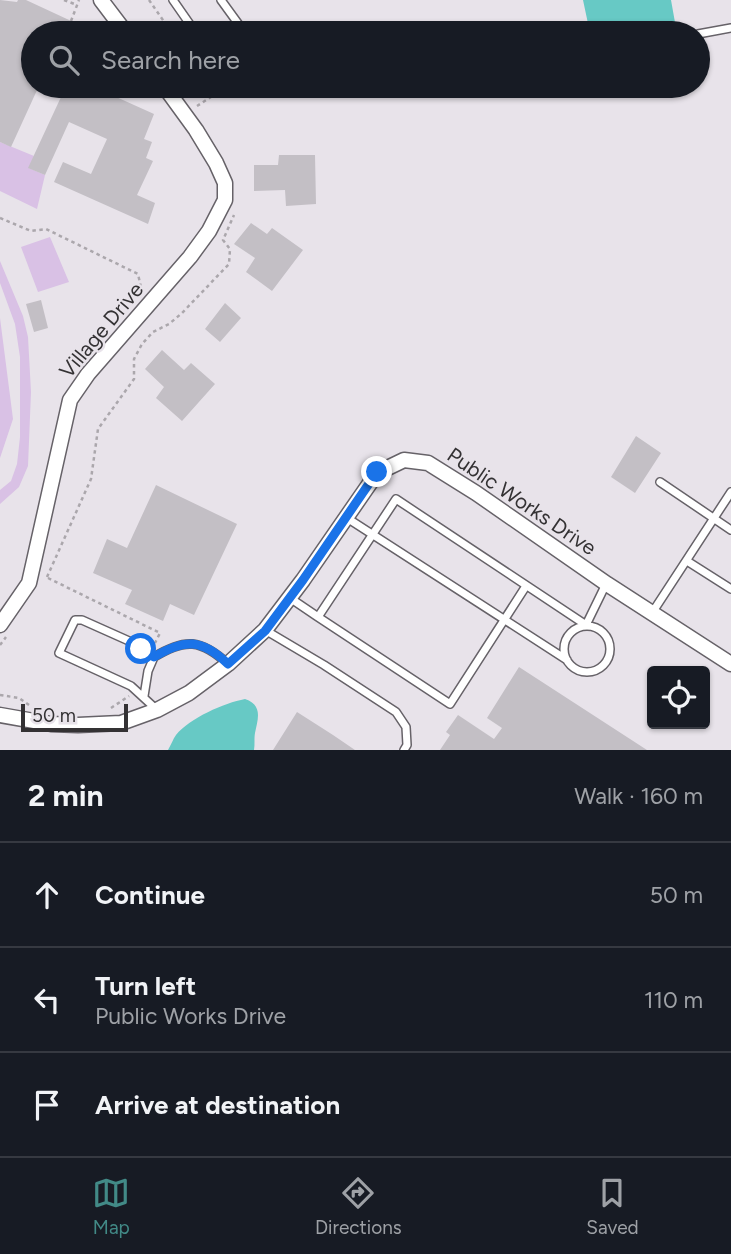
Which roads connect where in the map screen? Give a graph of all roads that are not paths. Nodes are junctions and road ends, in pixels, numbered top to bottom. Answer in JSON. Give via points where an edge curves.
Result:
{"nodes":[{"id":1,"x":102,"y":0,"type":"edge"},
{"id":2,"x":173,"y":0,"type":"edge"},
{"id":3,"x":222,"y":0,"type":"edge"},
{"id":4,"x":117,"y":21,"type":"edge"},
{"id":5,"x":188,"y":21,"type":"edge"},
{"id":6,"x":237,"y":21,"type":"edge"},
{"id":7,"x":731,"y":28,"type":"edge"},
{"id":8,"x":710,"y":32,"type":"edge"},
{"id":9,"x":173,"y":98,"type":"edge"},
{"id":10,"x":660,"y":482,"type":"dead end"},
{"id":11,"x":731,"y":492,"type":"edge"},
{"id":12,"x":345,"y":516,"type":"junction"},
{"id":13,"x":714,"y":519,"type":"junction"},
{"id":14,"x":731,"y":530,"type":"edge"},
{"id":15,"x":373,"y":535,"type":"junction"},
{"id":16,"x":687,"y":561,"type":"junction"},
{"id":17,"x":607,"y":584,"type":"junction"},
{"id":18,"x":526,"y":586,"type":"junction"},
{"id":19,"x":731,"y":589,"type":"edge"},
{"id":20,"x":290,"y":598,"type":"junction"},
{"id":21,"x":652,"y":612,"type":"junction"},
{"id":22,"x":318,"y":617,"type":"junction"},
{"id":23,"x":505,"y":619,"type":"junction"},
{"id":24,"x":586,"y":625,"type":"junction"},
{"id":25,"x":4,"y":630,"type":"edge"},
{"id":26,"x":265,"y":631,"type":"junction"},
{"id":27,"x":152,"y":656,"type":"junction"},
{"id":28,"x":567,"y":660,"type":"junction"},
{"id":29,"x":228,"y":664,"type":"junction"},
{"id":30,"x":731,"y":664,"type":"edge"},
{"id":31,"x":144,"y":696,"type":"junction"},
{"id":32,"x":157,"y":709,"type":"junction"},
{"id":33,"x":0,"y":715,"type":"edge"},
{"id":34,"x":404,"y":750,"type":"edge"}],
"edges":[{"from":1,"to":4,"type":"street"},
{"from":2,"to":5,"type":"lane"},
{"from":3,"to":6,"type":"lane"},
{"from":7,"to":8,"type":"lane"},
{"from":9,"to":25,"type":"street","name":"Village Drive","via":[[216,163],[225,183],[225,200],[209,231],[70,400],[29,583]]},
{"from":10,"to":13,"type":"lane"},
{"from":11,"to":13,"type":"lane"},
{"from":12,"to":15,"type":"lane"},
{"from":12,"to":17,"type":"street","name":"Public Works Drive","via":[[377,472],[404,460],[428,463]]},
{"from":12,"to":20,"type":"street","name":"Public Works Drive"},
{"from":13,"to":14,"type":"lane"},
{"from":13,"to":16,"type":"lane"},
{"from":15,"to":18,"type":"lane","via":[[396,499]]},
{"from":15,"to":22,"type":"lane"},
{"from":15,"to":23,"type":"lane"},
{"from":16,"to":19,"type":"lane"},
{"from":16,"to":21,"type":"lane"},
{"from":17,"to":21,"type":"street","name":"Public Works Drive"},
{"from":17,"to":24,"type":"lane"},
{"from":18,"to":23,"type":"lane"},
{"from":18,"to":24,"type":"lane"},
{"from":20,"to":22,"type":"lane"},
{"from":20,"to":26,"type":"street","name":"Public Works Drive"},
{"from":21,"to":30,"type":"street","name":"Public Works Drive"},
{"from":22,"to":23,"type":"lane","via":[[450,704]]},
{"from":23,"to":28,"type":"lane"},
{"from":24,"to":28,"type":"lane","via":[[567,638]]},
{"from":24,"to":28,"type":"lane","via":[[599,630],[608,641],[605,662],[585,671]]},
{"from":26,"to":29,"type":"street","name":"Public Works Drive"},
{"from":26,"to":34,"type":"lane","via":[[396,712],[406,727]]},
{"from":27,"to":29,"type":"lane","via":[[187,643],[204,646]]},
{"from":27,"to":31,"type":"lane"},
{"from":27,"to":31,"type":"lane","via":[[82,620],[75,620],[59,653]]},
{"from":29,"to":32,"type":"street","name":"Public Works Drive","via":[[189,693]]},
{"from":31,"to":32,"type":"lane"},
{"from":32,"to":33,"type":"street","name":"Public Works Drive","via":[[121,723],[78,725]]}]}
